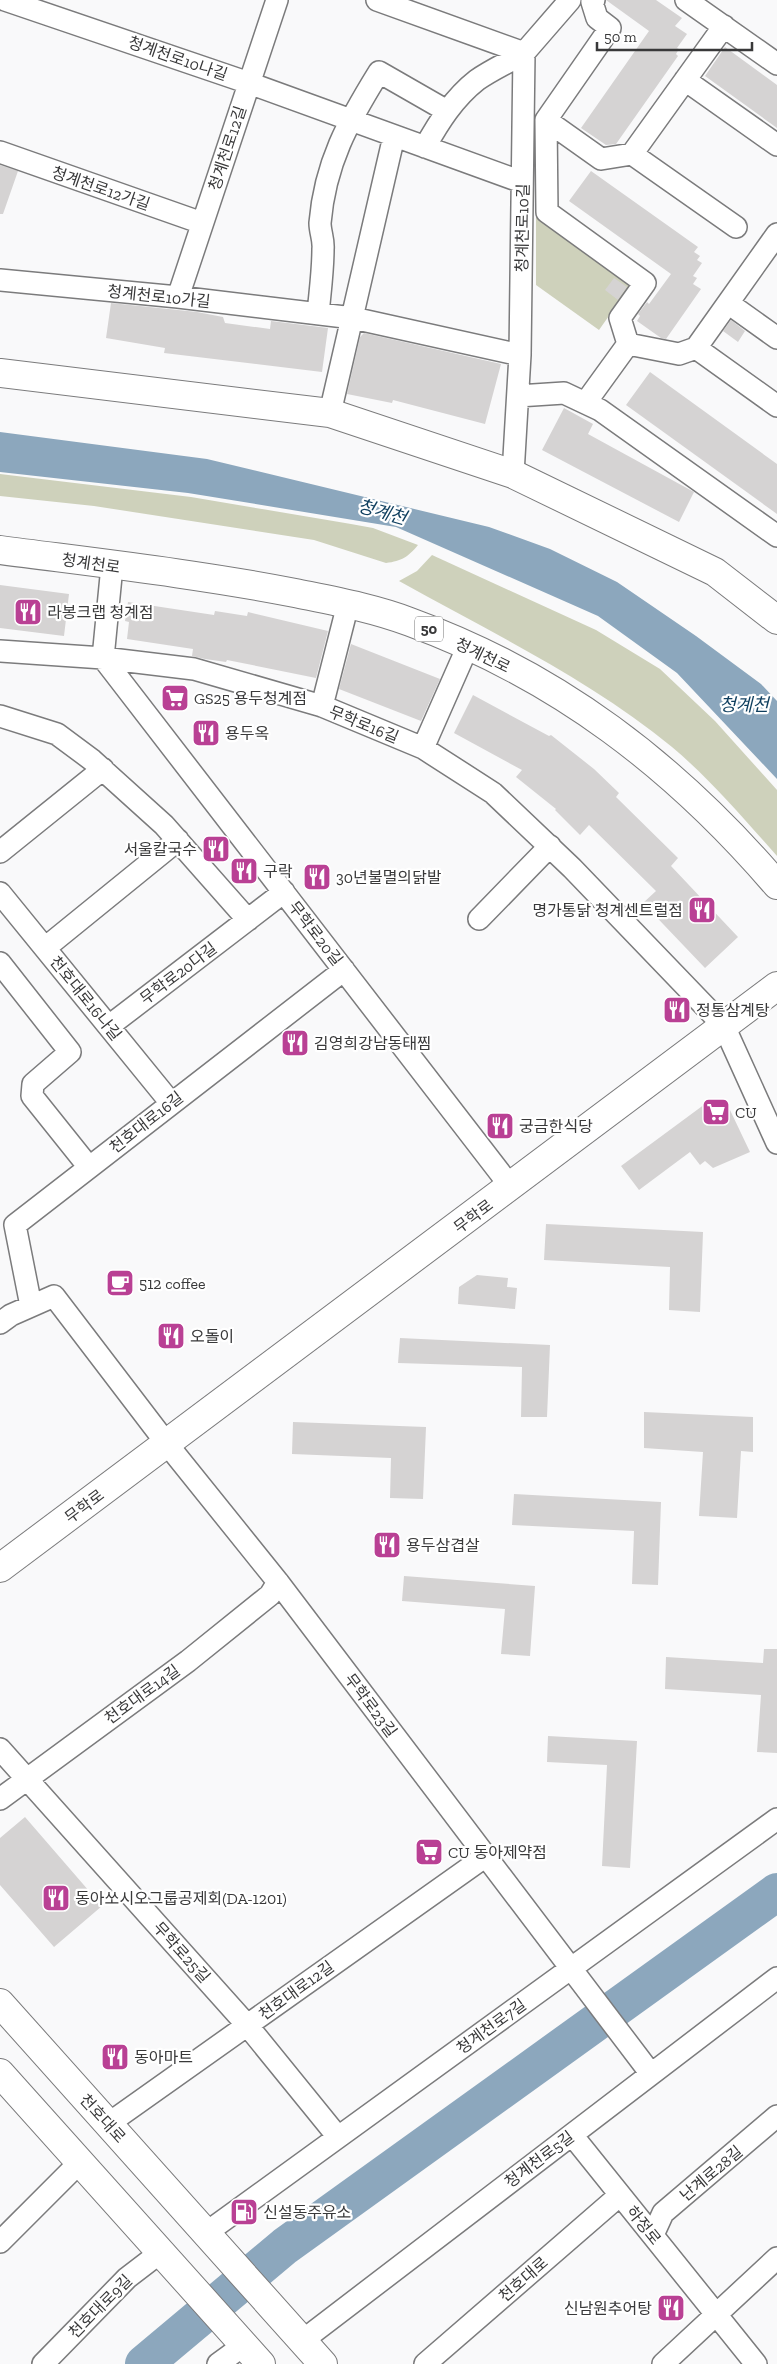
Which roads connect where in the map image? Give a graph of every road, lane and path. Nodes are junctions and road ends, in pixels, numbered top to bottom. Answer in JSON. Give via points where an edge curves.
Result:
{"nodes":[{"id":1,"x":5,"y":0,"type":"edge"},
{"id":2,"x":277,"y":0,"type":"edge"},
{"id":3,"x":377,"y":0,"type":"edge"},
{"id":4,"x":570,"y":0,"type":"edge"},
{"id":5,"x":594,"y":0,"type":"edge"},
{"id":6,"x":686,"y":0,"type":"edge"},
{"id":7,"x":724,"y":26,"type":"junction"},
{"id":8,"x":524,"y":53,"type":"junction"},
{"id":9,"x":777,"y":64,"type":"edge"},
{"id":10,"x":685,"y":80,"type":"junction"},
{"id":11,"x":249,"y":83,"type":"junction"},
{"id":12,"x":447,"y":111,"type":"junction"},
{"id":13,"x":349,"y":119,"type":"junction"},
{"id":14,"x":546,"y":120,"type":"junction"},
{"id":15,"x":394,"y":136,"type":"junction"},
{"id":16,"x":777,"y":144,"type":"edge"},
{"id":17,"x":425,"y":147,"type":"junction"},
{"id":18,"x":0,"y":152,"type":"edge"},
{"id":19,"x":632,"y":154,"type":"junction"},
{"id":20,"x":522,"y":182,"type":"junction"},
{"id":21,"x":202,"y":223,"type":"junction"},
{"id":22,"x":736,"y":227,"type":"dead end"},
{"id":23,"x":777,"y":234,"type":"edge"},
{"id":24,"x":0,"y":280,"type":"edge"},
{"id":25,"x":178,"y":297,"type":"junction"},
{"id":26,"x":728,"y":303,"type":"junction"},
{"id":27,"x":318,"y":314,"type":"junction"},
{"id":28,"x":352,"y":318,"type":"junction"},
{"id":29,"x":777,"y":338,"type":"edge"},
{"id":30,"x":628,"y":344,"type":"junction"},
{"id":31,"x":696,"y":348,"type":"junction"},
{"id":32,"x":520,"y":355,"type":"junction"},
{"id":33,"x":0,"y":373,"type":"edge"},
{"id":34,"x":518,"y":396,"type":"junction"},
{"id":35,"x":586,"y":402,"type":"junction"},
{"id":36,"x":777,"y":406,"type":"edge"},
{"id":37,"x":330,"y":412,"type":"junction"},
{"id":38,"x":513,"y":474,"type":"junction"},
{"id":39,"x":777,"y":536,"type":"edge"},
{"id":40,"x":0,"y":550,"type":"edge"},
{"id":41,"x":112,"y":566,"type":"junction"},
{"id":42,"x":348,"y":604,"type":"junction"},
{"id":43,"x":777,"y":620,"type":"edge"},
{"id":44,"x":468,"y":646,"type":"junction"},
{"id":45,"x":0,"y":651,"type":"edge"},
{"id":46,"x":103,"y":658,"type":"junction"},
{"id":47,"x":322,"y":706,"type":"junction"},
{"id":48,"x":4,"y":724,"type":"edge"},
{"id":49,"x":423,"y":748,"type":"junction"},
{"id":50,"x":103,"y":769,"type":"junction"},
{"id":51,"x":178,"y":840,"type":"junction"},
{"id":52,"x":550,"y":846,"type":"junction"},
{"id":53,"x":0,"y":852,"type":"edge"},
{"id":54,"x":777,"y":885,"type":"edge"},
{"id":55,"x":284,"y":892,"type":"junction"},
{"id":56,"x":0,"y":893,"type":"edge"},
{"id":57,"x":479,"y":919,"type":"dead end"},
{"id":58,"x":248,"y":920,"type":"junction"},
{"id":59,"x":45,"y":948,"type":"junction"},
{"id":60,"x":0,"y":963,"type":"edge"},
{"id":61,"x":344,"y":970,"type":"junction"},
{"id":62,"x":777,"y":986,"type":"edge"},
{"id":63,"x":109,"y":1026,"type":"junction"},
{"id":64,"x":724,"y":1026,"type":"junction"},
{"id":65,"x":171,"y":1103,"type":"junction"},
{"id":66,"x":777,"y":1143,"type":"edge"},
{"id":67,"x":88,"y":1166,"type":"junction"},
{"id":68,"x":511,"y":1187,"type":"junction"},
{"id":69,"x":31,"y":1306,"type":"junction"},
{"id":70,"x":0,"y":1323,"type":"edge"},
{"id":71,"x":168,"y":1444,"type":"junction"},
{"id":72,"x":0,"y":1568,"type":"edge"},
{"id":73,"x":278,"y":1582,"type":"junction"},
{"id":74,"x":0,"y":1749,"type":"edge"},
{"id":75,"x":26,"y":1779,"type":"junction"},
{"id":76,"x":0,"y":1799,"type":"edge"},
{"id":77,"x":777,"y":1819,"type":"edge"},
{"id":78,"x":486,"y":1856,"type":"junction"},
{"id":79,"x":570,"y":1969,"type":"junction"},
{"id":80,"x":775,"y":1984,"type":"edge"},
{"id":81,"x":0,"y":2003,"type":"edge"},
{"id":82,"x":248,"y":2025,"type":"junction"},
{"id":83,"x":0,"y":2073,"type":"edge"},
{"id":84,"x":651,"y":2074,"type":"junction"},
{"id":85,"x":777,"y":2116,"type":"edge"},
{"id":86,"x":108,"y":2124,"type":"junction"},
{"id":87,"x":572,"y":2135,"type":"junction"},
{"id":88,"x":338,"y":2137,"type":"junction"},
{"id":89,"x":80,"y":2162,"type":"junction"},
{"id":90,"x":620,"y":2195,"type":"junction"},
{"id":91,"x":206,"y":2233,"type":"junction"},
{"id":92,"x":653,"y":2235,"type":"junction"},
{"id":93,"x":0,"y":2242,"type":"edge"},
{"id":94,"x":161,"y":2252,"type":"junction"},
{"id":95,"x":777,"y":2258,"type":"edge"},
{"id":96,"x":716,"y":2315,"type":"junction"},
{"id":97,"x":302,"y":2341,"type":"junction"},
{"id":98,"x":249,"y":2350,"type":"edge"},
{"id":99,"x":43,"y":2364,"type":"edge"},
{"id":100,"x":218,"y":2364,"type":"edge"},
{"id":101,"x":323,"y":2364,"type":"edge"},
{"id":102,"x":425,"y":2364,"type":"edge"},
{"id":103,"x":663,"y":2364,"type":"edge"},
{"id":104,"x":756,"y":2364,"type":"edge"}],
"edges":[{"from":1,"to":11,"type":"street","name":"청계천로10나길"},
{"from":2,"to":11,"type":"street","name":"청계천로12길"},
{"from":3,"to":8,"type":"street"},
{"from":4,"to":8,"type":"street"},
{"from":5,"to":14,"type":"street","via":[[597,18],[610,28]]},
{"from":6,"to":7,"type":"street"},
{"from":7,"to":9,"type":"street"},
{"from":7,"to":10,"type":"street"},
{"from":8,"to":12,"type":"street","via":[[478,80]]},
{"from":8,"to":20,"type":"street","name":"청계천로10길"},
{"from":10,"to":16,"type":"street"},
{"from":10,"to":19,"type":"street"},
{"from":11,"to":13,"type":"street","name":"청계천로10나길"},
{"from":11,"to":21,"type":"street","name":"청계천로12길"},
{"from":12,"to":13,"type":"street","via":[[379,72]]},
{"from":12,"to":17,"type":"street"},
{"from":13,"to":15,"type":"street","name":"청계천로10나길"},
{"from":13,"to":27,"type":"street","via":[[324,198],[320,226],[324,247]]},
{"from":14,"to":19,"type":"street","via":[[601,159]]},
{"from":14,"to":30,"type":"street","via":[[547,212],[645,283],[620,318]]},
{"from":15,"to":17,"type":"street","name":"청계천로10나길"},
{"from":15,"to":28,"type":"street"},
{"from":17,"to":20,"type":"street","name":"청계천로10나길"},
{"from":18,"to":21,"type":"street","name":"청계천로12가길"},
{"from":19,"to":22,"type":"street"},
{"from":20,"to":32,"type":"street","name":"청계천로10길"},
{"from":21,"to":25,"type":"street","name":"청계천로12길"},
{"from":23,"to":26,"type":"street"},
{"from":24,"to":25,"type":"street","name":"청계천로10가길"},
{"from":25,"to":27,"type":"street","name":"청계천로10가길"},
{"from":26,"to":29,"type":"street"},
{"from":26,"to":31,"type":"street"},
{"from":27,"to":28,"type":"street","name":"청계천로10가길"},
{"from":28,"to":32,"type":"street","name":"청계천로10가길"},
{"from":28,"to":37,"type":"street"},
{"from":30,"to":31,"type":"street","via":[[679,354]]},
{"from":30,"to":35,"type":"street"},
{"from":31,"to":36,"type":"street"},
{"from":32,"to":34,"type":"street","name":"청계천로10길"},
{"from":33,"to":37,"type":"main road"},
{"from":34,"to":35,"type":"street","via":[[564,393]]},
{"from":34,"to":38,"type":"street","name":"청계천로10길"},
{"from":35,"to":39,"type":"street"},
{"from":37,"to":38,"type":"main road"},
{"from":38,"to":43,"type":"main road","via":[[716,572]]},
{"from":40,"to":41,"type":"main road","name":"청계천로","number":"50"},
{"from":41,"to":42,"type":"main road","name":"청계천로","number":"50","via":[[240,582]]},
{"from":41,"to":46,"type":"street"},
{"from":42,"to":44,"type":"main road","name":"청계천로","number":"50","via":[[410,621]]},
{"from":42,"to":47,"type":"street"},
{"from":44,"to":49,"type":"street"},
{"from":44,"to":54,"type":"main road","name":"청계천로","number":"50","via":[[585,709],[619,733],[724,825]]},
{"from":45,"to":46,"type":"street","name":"무학로16길"},
{"from":46,"to":47,"type":"street","name":"무학로16길","via":[[194,668]]},
{"from":46,"to":55,"type":"street","name":"무학로20길"},
{"from":47,"to":49,"type":"street","name":"무학로16길"},
{"from":48,"to":50,"type":"street","via":[[57,734]]},
{"from":49,"to":52,"type":"street","name":"무학로16길","via":[[493,793]]},
{"from":50,"to":51,"type":"street"},
{"from":50,"to":53,"type":"street"},
{"from":51,"to":58,"type":"street"},
{"from":51,"to":59,"type":"street"},
{"from":52,"to":57,"type":"street"},
{"from":52,"to":64,"type":"street","name":"무학로16길"},
{"from":55,"to":58,"type":"street","name":"무학로20다길"},
{"from":55,"to":61,"type":"street","name":"무학로20길"},
{"from":56,"to":59,"type":"street","name":"천호대로16나길"},
{"from":58,"to":63,"type":"street","name":"무학로20다길"},
{"from":59,"to":63,"type":"street","name":"천호대로16나길"},
{"from":60,"to":67,"type":"street","via":[[70,1052],[33,1084],[32,1096]]},
{"from":61,"to":65,"type":"street","name":"천호대로16길"},
{"from":61,"to":68,"type":"street","name":"무학로20길"},
{"from":62,"to":64,"type":"main road","name":"무학로"},
{"from":63,"to":65,"type":"street","name":"천호대로16나길"},
{"from":64,"to":66,"type":"street","name":"무학로16길"},
{"from":64,"to":68,"type":"main road","name":"무학로"},
{"from":65,"to":67,"type":"street","name":"천호대로16길"},
{"from":67,"to":69,"type":"street","name":"천호대로16길","via":[[15,1225]]},
{"from":68,"to":71,"type":"main road","name":"무학로"},
{"from":69,"to":70,"type":"street"},
{"from":69,"to":71,"type":"street","via":[[54,1296]]},
{"from":71,"to":72,"type":"main road","name":"무학로"},
{"from":71,"to":73,"type":"street","name":"무학로23길"},
{"from":73,"to":75,"type":"street","name":"천호대로14길","via":[[270,1595],[188,1661]]},
{"from":73,"to":78,"type":"street","name":"무학로23길"},
{"from":74,"to":75,"type":"street","name":"무학로25길"},
{"from":75,"to":76,"type":"street","name":"천호대로14길"},
{"from":75,"to":82,"type":"street","name":"무학로25길"},
{"from":77,"to":79,"type":"street","name":"청계천로7길"},
{"from":78,"to":79,"type":"street","name":"무학로23길"},
{"from":78,"to":82,"type":"street","name":"천호대로12길"},
{"from":79,"to":84,"type":"street","name":"무학로23길"},
{"from":79,"to":88,"type":"street","name":"청계천로7길"},
{"from":80,"to":84,"type":"street","name":"청계천로5길"},
{"from":81,"to":86,"type":"main road","name":"천호대로"},
{"from":82,"to":86,"type":"street","name":"천호대로12길"},
{"from":82,"to":88,"type":"street","name":"무학로25길"},
{"from":83,"to":89,"type":"main road"},
{"from":84,"to":87,"type":"street","name":"청계천로5길"},
{"from":85,"to":92,"type":"street","name":"난계로28길","via":[[663,2213]]},
{"from":86,"to":91,"type":"main road","name":"천호대로"},
{"from":87,"to":90,"type":"street","name":"하정로"},
{"from":87,"to":97,"type":"street","name":"청계천로5길"},
{"from":88,"to":91,"type":"street","name":"청계천로7길"},
{"from":89,"to":93,"type":"street"},
{"from":89,"to":94,"type":"main road"},
{"from":90,"to":92,"type":"street","name":"하정로"},
{"from":90,"to":102,"type":"street","name":"천호대로"},
{"from":91,"to":97,"type":"main road","name":"천호대로"},
{"from":92,"to":96,"type":"street","name":"하정로"},
{"from":94,"to":98,"type":"main road"},
{"from":94,"to":99,"type":"street","name":"천호대로9길","via":[[127,2278]]},
{"from":95,"to":96,"type":"street"},
{"from":96,"to":103,"type":"street"},
{"from":96,"to":104,"type":"street","name":"하정로"},
{"from":97,"to":101,"type":"main road"},
{"from":98,"to":100,"type":"street"}]}
